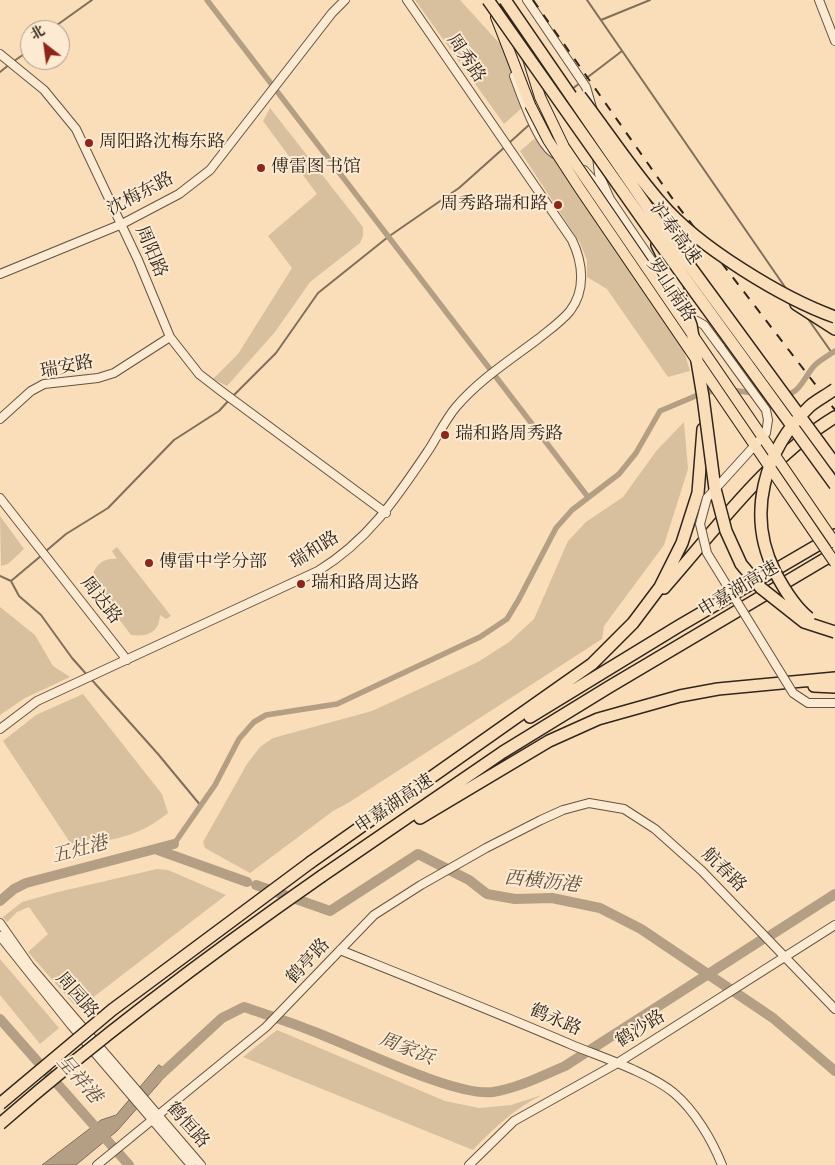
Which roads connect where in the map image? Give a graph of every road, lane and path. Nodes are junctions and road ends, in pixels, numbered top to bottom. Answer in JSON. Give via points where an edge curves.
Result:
{"nodes":[{"id":1,"x":344,"y":0,"type":"edge"},
{"id":2,"x":407,"y":0,"type":"edge"},
{"id":3,"x":487,"y":0,"type":"edge"},
{"id":4,"x":527,"y":0,"type":"edge"},
{"id":5,"x":819,"y":0,"type":"edge"},
{"id":6,"x":505,"y":1,"type":"edge"},
{"id":7,"x":835,"y":41,"type":"edge"},
{"id":8,"x":1,"y":54,"type":"edge"},
{"id":9,"x":610,"y":198,"type":"junction"},
{"id":10,"x":122,"y":224,"type":"junction"},
{"id":11,"x":650,"y":230,"type":"junction"},
{"id":12,"x":735,"y":265,"type":"junction"},
{"id":13,"x":0,"y":274,"type":"edge"},
{"id":14,"x":835,"y":317,"type":"edge"},
{"id":15,"x":835,"y":329,"type":"edge"},
{"id":16,"x":170,"y":337,"type":"junction"},
{"id":17,"x":504,"y":365,"type":"joint"},
{"id":18,"x":835,"y":389,"type":"edge"},
{"id":19,"x":703,"y":397,"type":"junction"},
{"id":20,"x":835,"y":417,"type":"edge"},
{"id":21,"x":0,"y":419,"type":"edge"},
{"id":22,"x":835,"y":464,"type":"edge"},
{"id":23,"x":835,"y":485,"type":"edge"},
{"id":24,"x":0,"y":498,"type":"edge"},
{"id":25,"x":386,"y":513,"type":"junction"},
{"id":26,"x":835,"y":535,"type":"edge"},
{"id":27,"x":835,"y":543,"type":"edge"},
{"id":28,"x":835,"y":553,"type":"edge"},
{"id":29,"x":835,"y":563,"type":"edge"},
{"id":30,"x":634,"y":623,"type":"junction"},
{"id":31,"x":835,"y":632,"type":"edge"},
{"id":32,"x":835,"y":640,"type":"edge"},
{"id":33,"x":127,"y":660,"type":"junction"},
{"id":34,"x":835,"y":684,"type":"edge"},
{"id":35,"x":835,"y":703,"type":"edge"},
{"id":36,"x":0,"y":729,"type":"edge"},
{"id":37,"x":563,"y":810,"type":"joint"},
{"id":38,"x":311,"y":862,"type":"junction"},
{"id":39,"x":322,"y":876,"type":"junction"},
{"id":40,"x":0,"y":923,"type":"edge"},
{"id":41,"x":835,"y":925,"type":"edge"},
{"id":42,"x":0,"y":936,"type":"edge"},
{"id":43,"x":340,"y":950,"type":"junction"},
{"id":44,"x":785,"y":956,"type":"junction"},
{"id":45,"x":835,"y":1009,"type":"edge"},
{"id":46,"x":616,"y":1064,"type":"junction"},
{"id":47,"x":130,"y":1088,"type":"junction"},
{"id":48,"x":0,"y":1104,"type":"edge"},
{"id":49,"x":156,"y":1118,"type":"junction"},
{"id":50,"x":0,"y":1124,"type":"edge"},
{"id":51,"x":97,"y":1165,"type":"edge"},
{"id":52,"x":191,"y":1165,"type":"edge"},
{"id":53,"x":202,"y":1165,"type":"edge"},
{"id":54,"x":469,"y":1165,"type":"edge"},
{"id":55,"x":722,"y":1165,"type":"edge"}],
"edges":[{"from":1,"to":10,"type":"street","name":"沈梅东路","via":[[210,170],[179,194]]},
{"from":2,"to":17,"type":"street","name":"周秀路","via":[[572,240],[581,270],[582,286],[569,312]]},
{"from":3,"to":9,"type":"street","name":"罗山南路","via":[[526,110],[547,150],[581,166]]},
{"from":3,"to":11,"type":"highway","name":"沪奉高速","bridge":true},
{"from":3,"to":29,"type":"main road","name":"罗山南路","bridge":true,"via":[[530,105],[548,140]]},
{"from":4,"to":9,"type":"street","name":"罗山南路","via":[[586,87],[592,103],[599,174]]},
{"from":5,"to":7,"type":"street"},
{"from":6,"to":12,"type":"highway","bridge":true,"via":[[661,204]]},
{"from":6,"to":22,"type":"highway","name":"沪奉高速","bridge":true,"via":[[660,224]]},
{"from":6,"to":27,"type":"main road","name":"罗山南路","bridge":true,"via":[[521,36],[540,97],[564,147]]},
{"from":8,"to":10,"type":"street","name":"周阳路","via":[[55,101],[76,129]]},
{"from":9,"to":35,"type":"street","name":"罗山南路","bridge":true,"via":[[671,289],[679,308],[704,326],[766,410],[766,433],[707,498],[700,524],[707,553],[793,693],[808,703]]},
{"from":10,"to":13,"type":"street","name":"沈梅东路"},
{"from":10,"to":16,"type":"street","name":"周阳路"},
{"from":11,"to":19,"type":"highway","bridge":true,"via":[[674,279],[691,325]]},
{"from":11,"to":23,"type":"highway","name":"沪奉高速","bridge":true},
{"from":12,"to":14,"type":"highway","bridge":true,"via":[[813,309]]},
{"from":12,"to":15,"type":"highway","bridge":true},
{"from":16,"to":21,"type":"street","name":"瑞安路","via":[[114,373],[44,384],[31,391]]},
{"from":16,"to":25,"type":"street","name":"周阳路","via":[[199,374]]},
{"from":17,"to":25,"type":"street","name":"瑞和路","via":[[455,408]]},
{"from":18,"to":32,"type":"highway","bridge":true,"via":[[810,406],[781,441],[762,486],[760,523],[766,555],[784,590],[802,612]]},
{"from":19,"to":30,"type":"highway","bridge":true,"via":[[704,442],[698,493],[682,542],[660,587]]},
{"from":19,"to":31,"type":"highway","bridge":true,"via":[[716,489],[726,531],[741,564],[761,588],[798,618]]},
{"from":20,"to":30,"type":"highway","via":[[754,484]]},
{"from":24,"to":33,"type":"street","name":"周达路"},
{"from":25,"to":33,"type":"street","name":"瑞和路","via":[[336,560],[318,571]]},
{"from":26,"to":38,"type":"highway","name":"申嘉湖高速","via":[[678,626],[501,735]]},
{"from":28,"to":39,"type":"highway","name":"申嘉湖高速","via":[[511,747]]},
{"from":30,"to":38,"type":"highway","via":[[592,664]]},
{"from":33,"to":36,"type":"street","name":"瑞和路","via":[[37,701]]},
{"from":34,"to":39,"type":"highway","via":[[718,689],[598,719],[548,741]]},
{"from":37,"to":43,"type":"street","name":"鹤亭路","via":[[464,861],[374,915]]},
{"from":37,"to":44,"type":"street","name":"航春路","via":[[589,803],[624,810],[655,829],[702,870]]},
{"from":38,"to":48,"type":"highway","name":"申嘉湖高速","bridge":true,"via":[[112,1010]]},
{"from":39,"to":50,"type":"highway","name":"申嘉湖高速","bridge":true,"via":[[222,946],[120,1024]]},
{"from":40,"to":47,"type":"street","name":"周园路","via":[[30,966]]},
{"from":41,"to":44,"type":"street","name":"鹤沙路"},
{"from":42,"to":47,"type":"street","name":"周园路"},
{"from":43,"to":46,"type":"street","name":"鹤永路"},
{"from":43,"to":49,"type":"street","name":"鹤亭路","via":[[266,1028]]},
{"from":44,"to":45,"type":"street","name":"航春路"},
{"from":44,"to":46,"type":"street","name":"鹤沙路"},
{"from":46,"to":54,"type":"street","name":"鹤沙路","via":[[514,1121]]},
{"from":46,"to":55,"type":"street","name":"鹤永路","via":[[673,1092],[687,1106],[715,1148]]},
{"from":47,"to":49,"type":"street","name":"鹤恒路"},
{"from":49,"to":51,"type":"street","name":"鹤亭路"},
{"from":49,"to":52,"type":"street","name":"鹤恒路"},
{"from":49,"to":53,"type":"street","name":"鹤恒路"}]}
